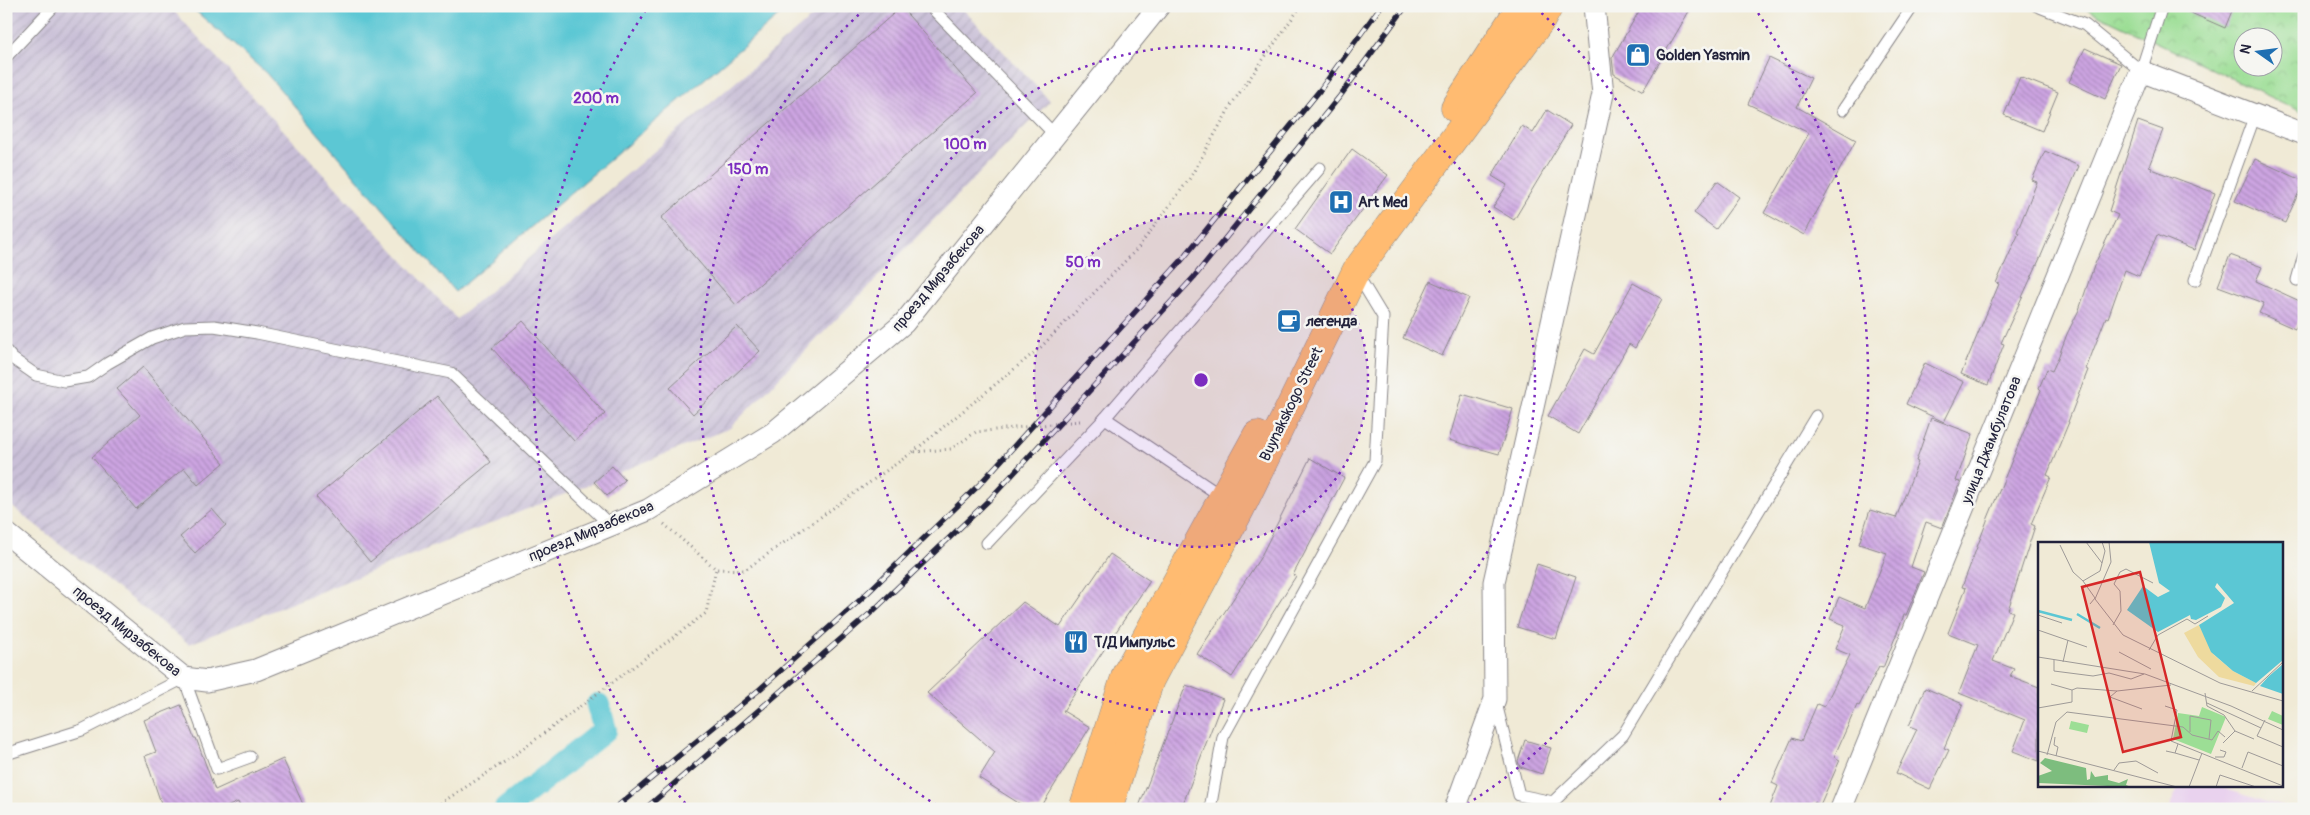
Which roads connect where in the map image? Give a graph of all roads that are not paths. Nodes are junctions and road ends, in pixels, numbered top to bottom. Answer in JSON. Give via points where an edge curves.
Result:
{"nodes":[{"id":1,"x":54,"y":6,"type":"edge"},
{"id":2,"x":930,"y":6,"type":"edge"},
{"id":3,"x":1159,"y":6,"type":"edge"},
{"id":4,"x":1521,"y":6,"type":"edge"},
{"id":5,"x":1549,"y":6,"type":"edge"},
{"id":6,"x":1594,"y":6,"type":"edge"},
{"id":7,"x":1913,"y":6,"type":"edge"},
{"id":8,"x":2037,"y":6,"type":"edge"},
{"id":9,"x":2162,"y":6,"type":"edge"},
{"id":10,"x":6,"y":57,"type":"edge"},
{"id":11,"x":2141,"y":71,"type":"junction"},
{"id":12,"x":1843,"y":110,"type":"dead end"},
{"id":13,"x":2255,"y":115,"type":"junction"},
{"id":14,"x":2304,"y":134,"type":"edge"},
{"id":15,"x":1055,"y":135,"type":"junction"},
{"id":16,"x":1320,"y":168,"type":"dead end"},
{"id":17,"x":2304,"y":255,"type":"edge"},
{"id":18,"x":1354,"y":269,"type":"junction"},
{"id":19,"x":2195,"y":280,"type":"dead end"},
{"id":20,"x":2297,"y":280,"type":"dead end"},
{"id":21,"x":6,"y":351,"type":"edge"},
{"id":22,"x":1816,"y":416,"type":"dead end"},
{"id":23,"x":1105,"y":418,"type":"junction"},
{"id":24,"x":1232,"y":503,"type":"junction"},
{"id":25,"x":610,"y":525,"type":"junction"},
{"id":26,"x":6,"y":533,"type":"edge"},
{"id":27,"x":988,"y":543,"type":"dead end"},
{"id":28,"x":184,"y":678,"type":"junction"},
{"id":29,"x":1495,"y":699,"type":"junction"},
{"id":30,"x":6,"y":754,"type":"edge"},
{"id":31,"x":250,"y":757,"type":"dead end"},
{"id":32,"x":1083,"y":809,"type":"edge"},
{"id":33,"x":1108,"y":809,"type":"edge"},
{"id":34,"x":1210,"y":809,"type":"edge"},
{"id":35,"x":1455,"y":809,"type":"edge"},
{"id":36,"x":1842,"y":809,"type":"edge"}],
"edges":[{"from":1,"to":10,"type":"lane"},
{"from":2,"to":15,"type":"lane"},
{"from":3,"to":15,"type":"street","name":"проезд Мирзабекова"},
{"from":4,"to":18,"type":"main road","name":"Buynakskogo Street"},
{"from":5,"to":18,"type":"main road","name":"Buynakskogo Street"},
{"from":6,"to":29,"type":"street","via":[[1603,94],[1494,582]]},
{"from":7,"to":12,"type":"lane"},
{"from":8,"to":11,"type":"lane","via":[[2085,26]]},
{"from":9,"to":11,"type":"lane"},
{"from":11,"to":13,"type":"street"},
{"from":11,"to":36,"type":"street","name":"улица Джамбулатова"},
{"from":13,"to":14,"type":"street"},
{"from":13,"to":19,"type":"lane"},
{"from":15,"to":25,"type":"street","name":"проезд Мирзабекова","via":[[904,323],[774,433],[648,510]]},
{"from":16,"to":23,"type":"lane"},
{"from":17,"to":20,"type":"lane"},
{"from":18,"to":24,"type":"main road","name":"Buynakskogo Street"},
{"from":18,"to":34,"type":"lane","via":[[1384,317],[1375,461],[1223,737]]},
{"from":21,"to":25,"type":"lane","via":[[36,375],[64,381],[88,377],[152,338],[185,327],[214,326],[450,372]]},
{"from":22,"to":29,"type":"lane","via":[[1623,735],[1553,802],[1520,795]]},
{"from":23,"to":24,"type":"lane"},
{"from":23,"to":27,"type":"lane"},
{"from":24,"to":32,"type":"main road","name":"Buynakskogo Street","via":[[1126,674]]},
{"from":24,"to":33,"type":"main road","name":"Buynakskogo Street","via":[[1150,680]]},
{"from":25,"to":28,"type":"street","name":"проезд Мирзабекова","via":[[256,670],[208,681]]},
{"from":26,"to":28,"type":"street","name":"проезд Мирзабекова"},
{"from":28,"to":30,"type":"lane","via":[[82,730]]},
{"from":28,"to":31,"type":"lane","via":[[217,769]]},
{"from":29,"to":35,"type":"street"}]}
